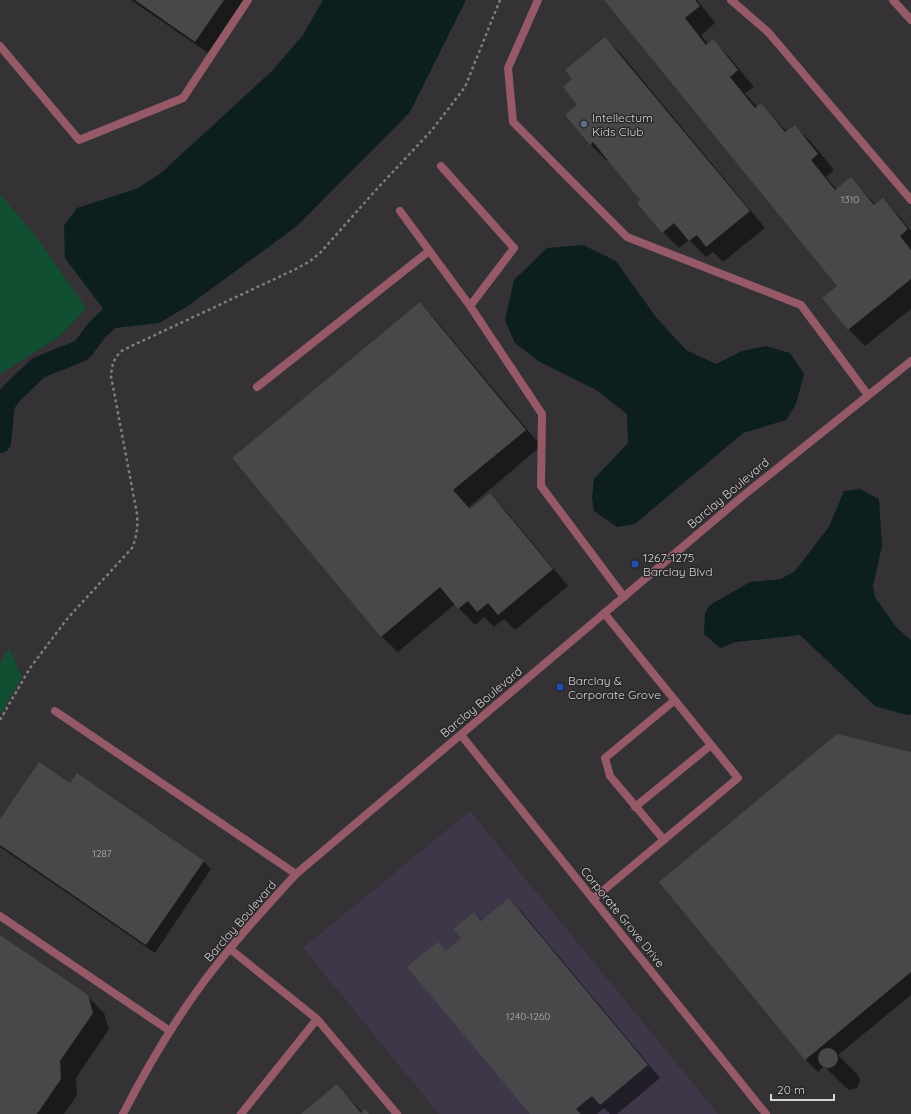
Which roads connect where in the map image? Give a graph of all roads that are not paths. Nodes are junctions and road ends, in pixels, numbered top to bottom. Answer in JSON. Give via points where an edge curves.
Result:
{"nodes":[{"id":1,"x":248,"y":0,"type":"edge"},
{"id":2,"x":538,"y":0,"type":"edge"},
{"id":3,"x":731,"y":0,"type":"edge"},
{"id":4,"x":893,"y":0,"type":"edge"},
{"id":5,"x":911,"y":20,"type":"edge"},
{"id":6,"x":0,"y":46,"type":"edge"},
{"id":7,"x":441,"y":166,"type":"dead end"},
{"id":8,"x":911,"y":200,"type":"edge"},
{"id":9,"x":400,"y":211,"type":"dead end"},
{"id":10,"x":429,"y":250,"type":"junction"},
{"id":11,"x":470,"y":306,"type":"junction"},
{"id":12,"x":911,"y":361,"type":"edge"},
{"id":13,"x":257,"y":388,"type":"dead end"},
{"id":14,"x":868,"y":395,"type":"junction"},
{"id":15,"x":624,"y":597,"type":"junction"},
{"id":16,"x":604,"y":613,"type":"junction"},
{"id":17,"x":675,"y":700,"type":"junction"},
{"id":18,"x":55,"y":711,"type":"dead end"},
{"id":19,"x":461,"y":735,"type":"junction"},
{"id":20,"x":711,"y":745,"type":"junction"},
{"id":21,"x":635,"y":806,"type":"junction"},
{"id":22,"x":664,"y":840,"type":"junction"},
{"id":23,"x":296,"y":874,"type":"junction"},
{"id":24,"x":593,"y":899,"type":"junction"},
{"id":25,"x":0,"y":916,"type":"edge"},
{"id":26,"x":230,"y":949,"type":"junction"},
{"id":27,"x":317,"y":1019,"type":"junction"},
{"id":28,"x":170,"y":1031,"type":"junction"},
{"id":29,"x":124,"y":1113,"type":"edge"},
{"id":30,"x":241,"y":1114,"type":"edge"},
{"id":31,"x":396,"y":1114,"type":"edge"},
{"id":32,"x":766,"y":1114,"type":"edge"}],
"edges":[{"from":1,"to":6,"type":"street","via":[[183,98],[79,140]]},
{"from":2,"to":14,"type":"street","via":[[508,68],[513,122],[627,237],[801,305]]},
{"from":3,"to":8,"type":"street","via":[[768,32]]},
{"from":4,"to":5,"type":"street"},
{"from":7,"to":11,"type":"street","via":[[514,248]]},
{"from":9,"to":10,"type":"street"},
{"from":10,"to":11,"type":"street"},
{"from":10,"to":13,"type":"street"},
{"from":11,"to":15,"type":"street","via":[[542,414],[541,486]]},
{"from":12,"to":14,"type":"street","name":"Barclay Boulevard"},
{"from":14,"to":15,"type":"street","name":"Barclay Boulevard","via":[[744,495]]},
{"from":15,"to":16,"type":"street","name":"Barclay Boulevard"},
{"from":16,"to":17,"type":"street"},
{"from":16,"to":19,"type":"street","name":"Barclay Boulevard"},
{"from":17,"to":20,"type":"street"},
{"from":17,"to":21,"type":"street","via":[[605,758],[610,776]]},
{"from":18,"to":23,"type":"street"},
{"from":19,"to":23,"type":"street","name":"Barclay Boulevard"},
{"from":19,"to":24,"type":"street","name":"Corporate Grove Drive"},
{"from":20,"to":21,"type":"street"},
{"from":20,"to":22,"type":"street","via":[[738,778]]},
{"from":21,"to":22,"type":"street"},
{"from":22,"to":24,"type":"street"},
{"from":23,"to":26,"type":"street","name":"Barclay Boulevard"},
{"from":24,"to":32,"type":"street","name":"Corporate Grove Drive"},
{"from":25,"to":28,"type":"street"},
{"from":26,"to":27,"type":"street"},
{"from":26,"to":28,"type":"street","name":"Barclay Boulevard"},
{"from":27,"to":30,"type":"street"},
{"from":27,"to":31,"type":"street"},
{"from":28,"to":29,"type":"street","name":"Barclay Boulevard","via":[[153,1057]]}]}
